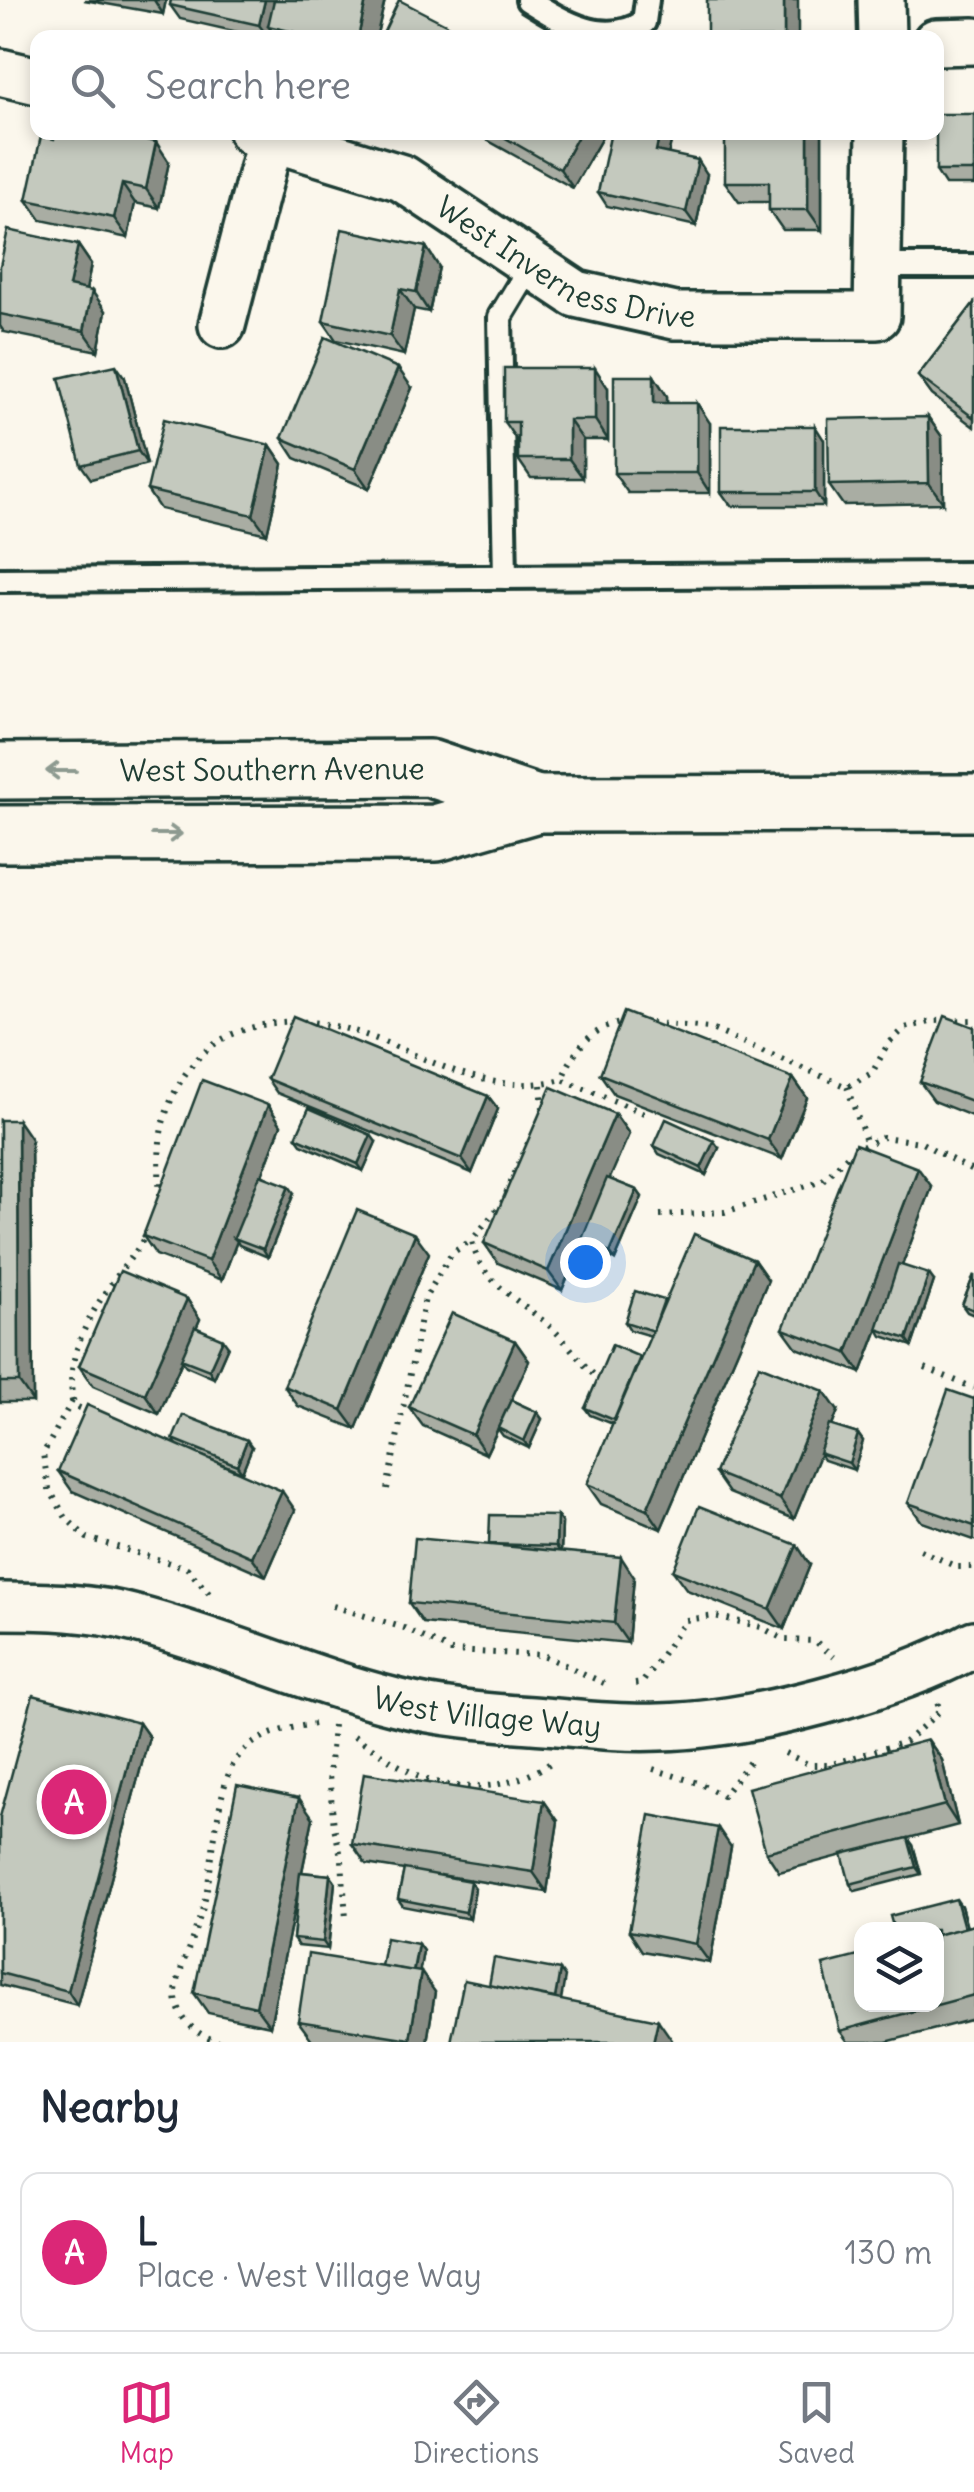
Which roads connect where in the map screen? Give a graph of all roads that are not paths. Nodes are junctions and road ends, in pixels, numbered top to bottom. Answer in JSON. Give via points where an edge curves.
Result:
{"nodes":[{"id":1,"x":528,"y":0,"type":"edge"},
{"id":2,"x":648,"y":0,"type":"edge"},
{"id":3,"x":881,"y":0,"type":"edge"},
{"id":4,"x":588,"y":30,"type":"edge"},
{"id":5,"x":632,"y":30,"type":"edge"},
{"id":6,"x":882,"y":30,"type":"edge"},
{"id":7,"x":944,"y":42,"type":"edge"},
{"id":8,"x":974,"y":42,"type":"edge"},
{"id":9,"x":0,"y":72,"type":"edge"},
{"id":10,"x":30,"y":79,"type":"edge"},
{"id":11,"x":261,"y":140,"type":"edge"},
{"id":12,"x":278,"y":140,"type":"edge"},
{"id":13,"x":880,"y":140,"type":"edge"},
{"id":14,"x":532,"y":264,"type":"junction"},
{"id":15,"x":878,"y":266,"type":"junction"},
{"id":16,"x":974,"y":266,"type":"edge"},
{"id":17,"x":222,"y":325,"type":"dead end"},
{"id":18,"x":974,"y":574,"type":"edge"},
{"id":19,"x":505,"y":577,"type":"junction"},
{"id":20,"x":0,"y":580,"type":"edge"},
{"id":21,"x":0,"y":771,"type":"edge"},
{"id":22,"x":974,"y":803,"type":"edge"},
{"id":23,"x":537,"y":804,"type":"junction"},
{"id":24,"x":0,"y":834,"type":"edge"},
{"id":25,"x":0,"y":1606,"type":"edge"},
{"id":26,"x":974,"y":1644,"type":"edge"}],
"edges":[{"from":1,"to":4,"type":"lane"},
{"from":2,"to":5,"type":"lane","via":[[644,22]]},
{"from":3,"to":6,"type":"street"},
{"from":7,"to":8,"type":"street"},
{"from":9,"to":10,"type":"street"},
{"from":11,"to":17,"type":"street","name":"West Inverness Drive"},
{"from":12,"to":14,"type":"street","name":"West Inverness Drive","via":[[402,178]]},
{"from":13,"to":15,"type":"street"},
{"from":14,"to":15,"type":"street","name":"West Inverness Drive","via":[[576,294],[675,316],[877,316]]},
{"from":14,"to":19,"type":"lane","via":[[500,317]]},
{"from":15,"to":16,"type":"lane"},
{"from":18,"to":19,"type":"lane"},
{"from":19,"to":20,"type":"lane"},
{"from":23,"to":21,"type":"main road","name":"West Southern Avenue","one_way":true,"via":[[430,768]]},
{"from":22,"to":23,"type":"main road","name":"West Southern Avenue"},
{"from":24,"to":23,"type":"main road","name":"West Southern Avenue","one_way":true,"via":[[436,833]]},
{"from":25,"to":26,"type":"street","name":"West Village Way","via":[[133,1618],[398,1703],[618,1727],[740,1719],[852,1692]]}]}
